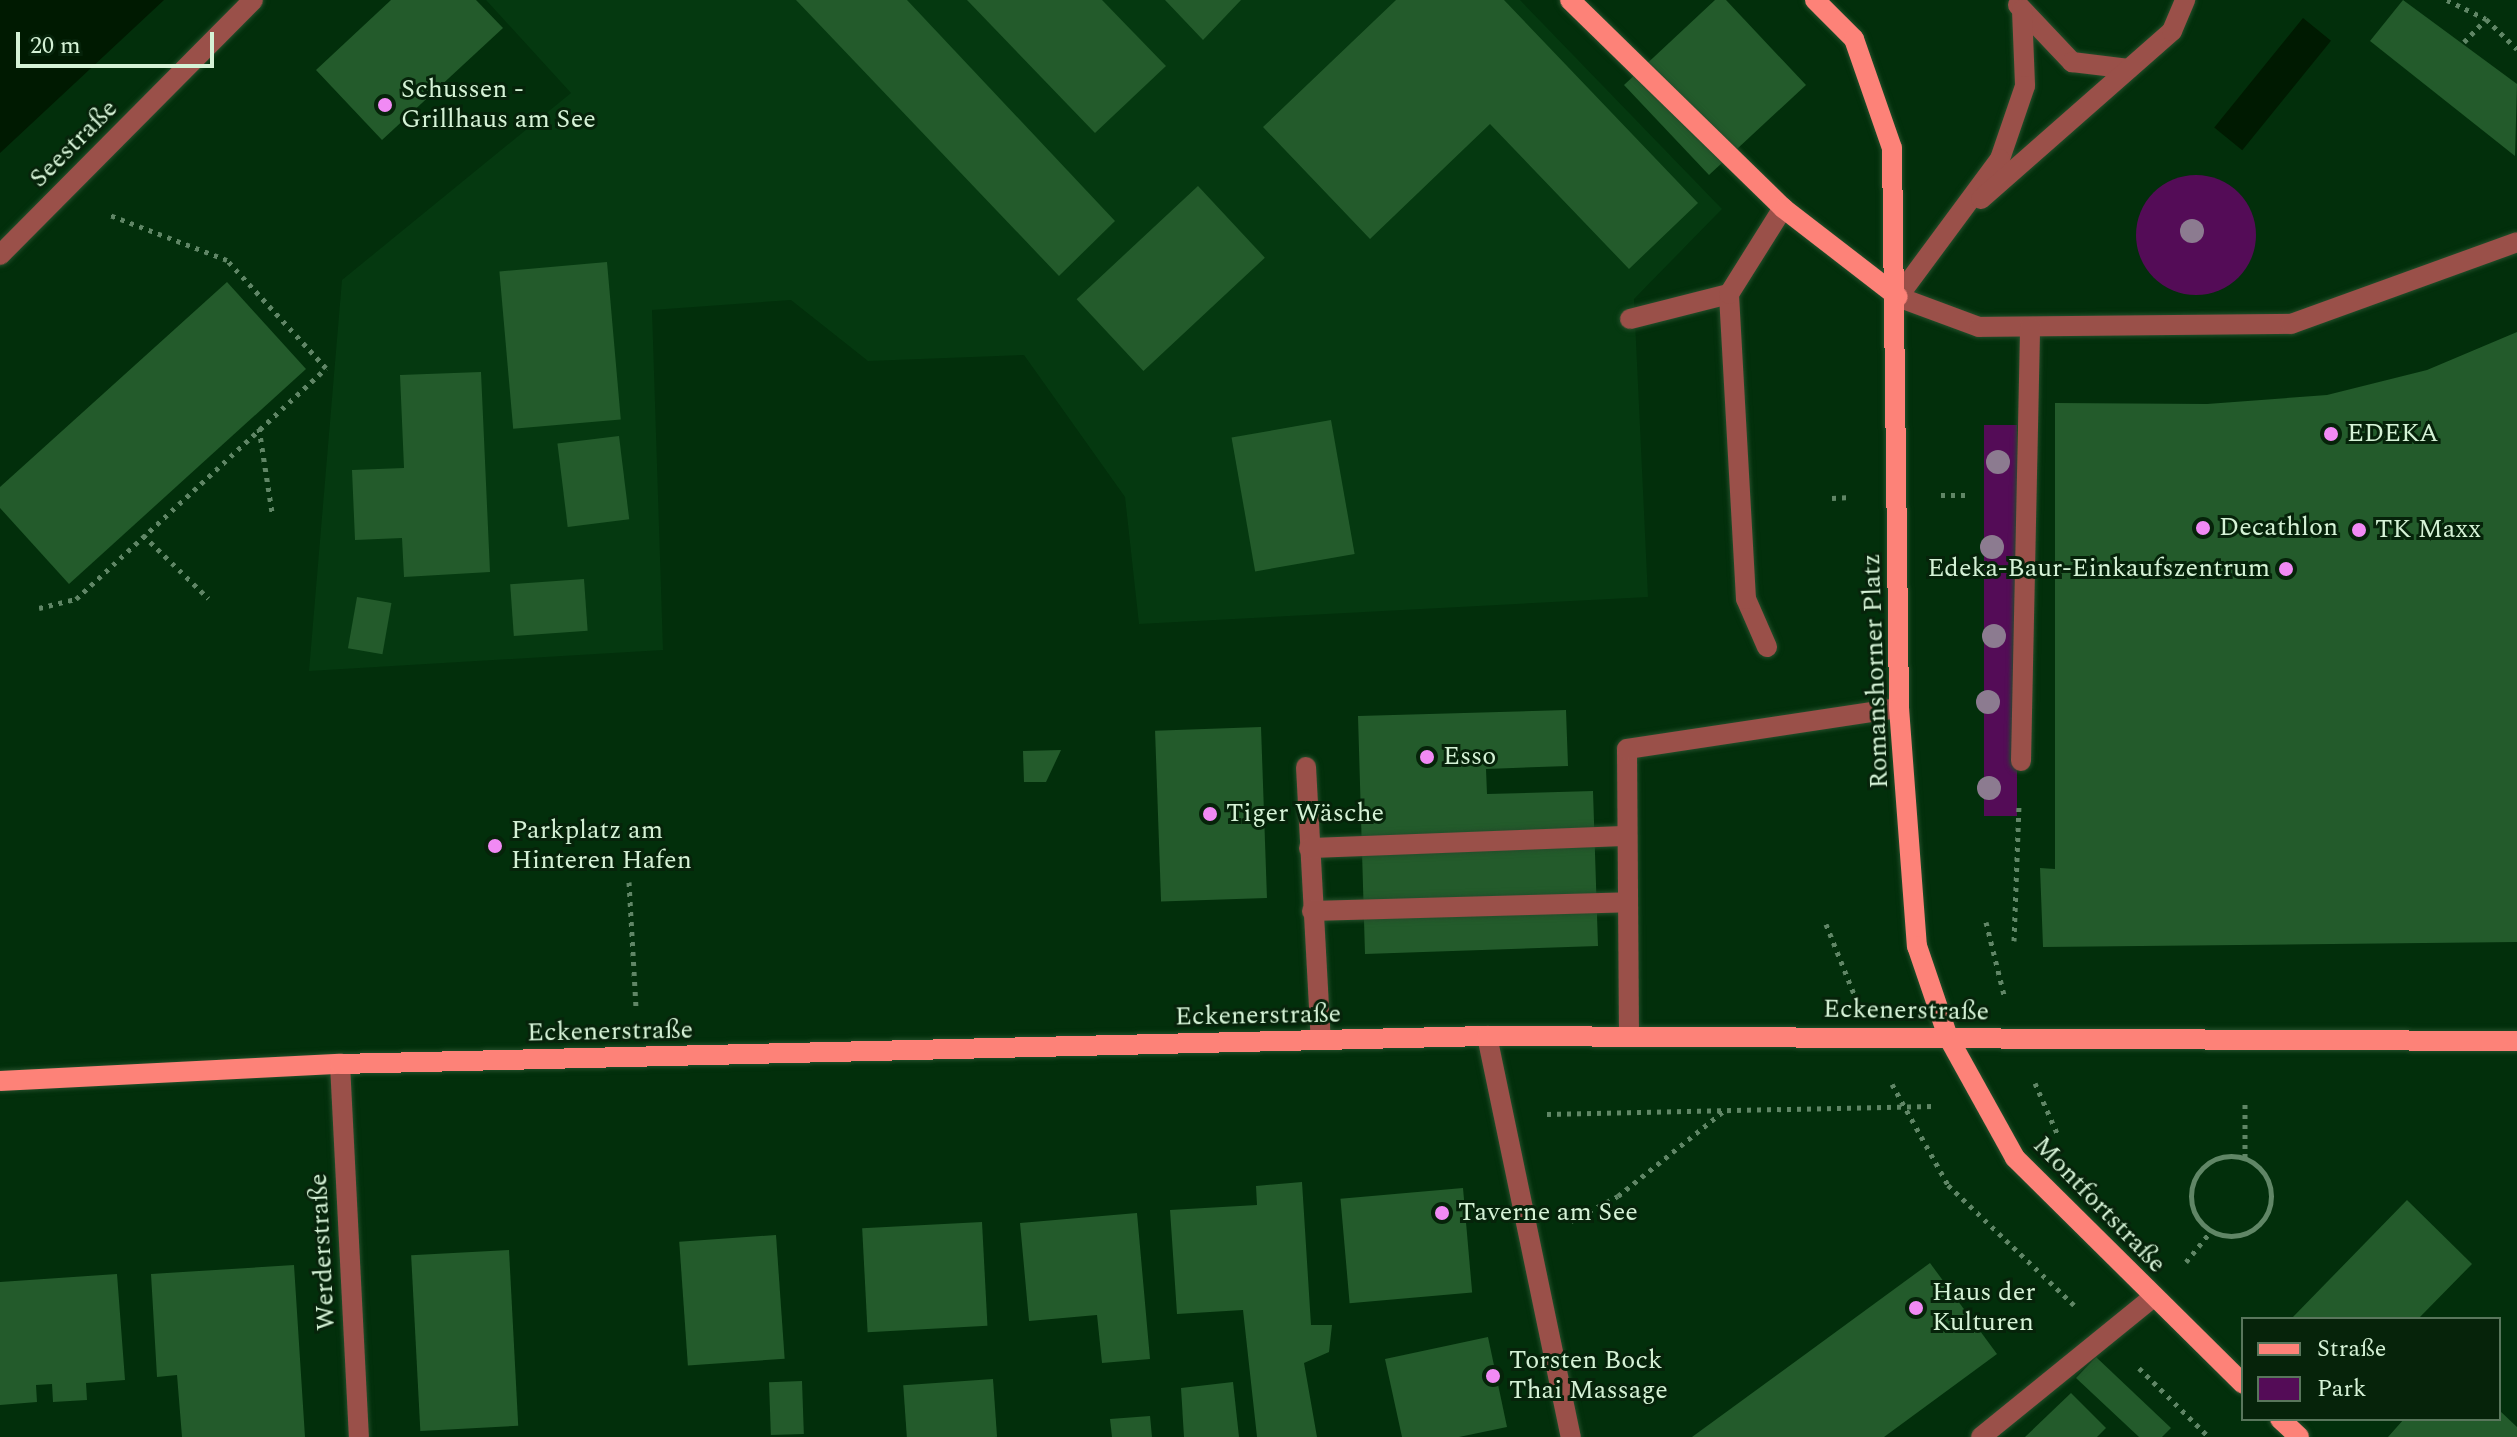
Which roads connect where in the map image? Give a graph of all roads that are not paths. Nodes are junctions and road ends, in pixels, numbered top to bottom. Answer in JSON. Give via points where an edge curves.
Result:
{"nodes":[{"id":1,"x":253,"y":0,"type":"edge"},
{"id":2,"x":1570,"y":0,"type":"edge"},
{"id":3,"x":1815,"y":0,"type":"edge"},
{"id":4,"x":2185,"y":0,"type":"edge"},
{"id":5,"x":2017,"y":5,"type":"edge"},
{"id":6,"x":2129,"y":69,"type":"junction"},
{"id":7,"x":1783,"y":208,"type":"junction"},
{"id":8,"x":1947,"y":227,"type":"junction"},
{"id":9,"x":2517,"y":242,"type":"edge"},
{"id":10,"x":0,"y":255,"type":"edge"},
{"id":11,"x":1729,"y":294,"type":"junction"},
{"id":12,"x":1898,"y":297,"type":"junction"},
{"id":13,"x":1630,"y":319,"type":"dead end"},
{"id":14,"x":2030,"y":327,"type":"junction"},
{"id":15,"x":1767,"y":647,"type":"dead end"},
{"id":16,"x":1899,"y":708,"type":"junction"},
{"id":17,"x":2021,"y":761,"type":"dead end"},
{"id":18,"x":1306,"y":767,"type":"dead end"},
{"id":19,"x":1627,"y":836,"type":"junction"},
{"id":20,"x":1309,"y":848,"type":"junction"},
{"id":21,"x":1628,"y":902,"type":"junction"},
{"id":22,"x":1312,"y":911,"type":"junction"},
{"id":23,"x":1487,"y":1036,"type":"junction"},
{"id":24,"x":1629,"y":1036,"type":"junction"},
{"id":25,"x":1948,"y":1037,"type":"junction"},
{"id":26,"x":1321,"y":1040,"type":"junction"},
{"id":27,"x":2517,"y":1041,"type":"edge"},
{"id":28,"x":340,"y":1064,"type":"junction"},
{"id":29,"x":0,"y":1081,"type":"edge"},
{"id":30,"x":2152,"y":1298,"type":"junction"},
{"id":31,"x":2241,"y":1382,"type":"edge"},
{"id":32,"x":2282,"y":1421,"type":"edge"},
{"id":33,"x":359,"y":1437,"type":"edge"},
{"id":34,"x":1571,"y":1437,"type":"edge"},
{"id":35,"x":1981,"y":1437,"type":"edge"},
{"id":36,"x":2299,"y":1437,"type":"edge"}],
"edges":[{"from":1,"to":10,"type":"street","name":"Seestraße"},
{"from":2,"to":7,"type":"main road"},
{"from":3,"to":12,"type":"main road","name":"Romanshorner Platz","via":[[1854,39],[1892,148]]},
{"from":4,"to":6,"type":"street","via":[[2172,31]]},
{"from":5,"to":6,"type":"street","via":[[2072,62]]},
{"from":5,"to":8,"type":"street","via":[[2025,86],[2000,159]]},
{"from":6,"to":8,"type":"street"},
{"from":7,"to":11,"type":"street"},
{"from":7,"to":12,"type":"main road"},
{"from":8,"to":12,"type":"street"},
{"from":9,"to":14,"type":"street","via":[[2291,324]]},
{"from":11,"to":13,"type":"street"},
{"from":11,"to":15,"type":"street","via":[[1746,599]]},
{"from":12,"to":14,"type":"street","via":[[1979,327]]},
{"from":12,"to":16,"type":"main road","name":"Romanshorner Platz"},
{"from":14,"to":17,"type":"street"},
{"from":16,"to":19,"type":"street","via":[[1627,749]]},
{"from":16,"to":25,"type":"main road","name":"Romanshorner Platz","via":[[1917,946]]},
{"from":18,"to":20,"type":"street"},
{"from":19,"to":20,"type":"street"},
{"from":19,"to":21,"type":"street"},
{"from":20,"to":22,"type":"street"},
{"from":21,"to":22,"type":"street"},
{"from":21,"to":24,"type":"street"},
{"from":22,"to":26,"type":"street"},
{"from":23,"to":24,"type":"main road","name":"Eckenerstraße"},
{"from":23,"to":26,"type":"main road","name":"Eckenerstraße"},
{"from":23,"to":34,"type":"street"},
{"from":24,"to":25,"type":"main road","name":"Eckenerstraße"},
{"from":25,"to":27,"type":"main road","name":"Eckenerstraße"},
{"from":25,"to":30,"type":"main road","name":"Montfortstraße","via":[[2015,1158]]},
{"from":26,"to":28,"type":"main road","name":"Eckenerstraße"},
{"from":28,"to":29,"type":"main road","name":"Eckenerstraße"},
{"from":28,"to":33,"type":"street","name":"Werderstraße"},
{"from":30,"to":31,"type":"main road","name":"Montfortstraße"},
{"from":30,"to":35,"type":"street"},
{"from":32,"to":36,"type":"main road"}]}
